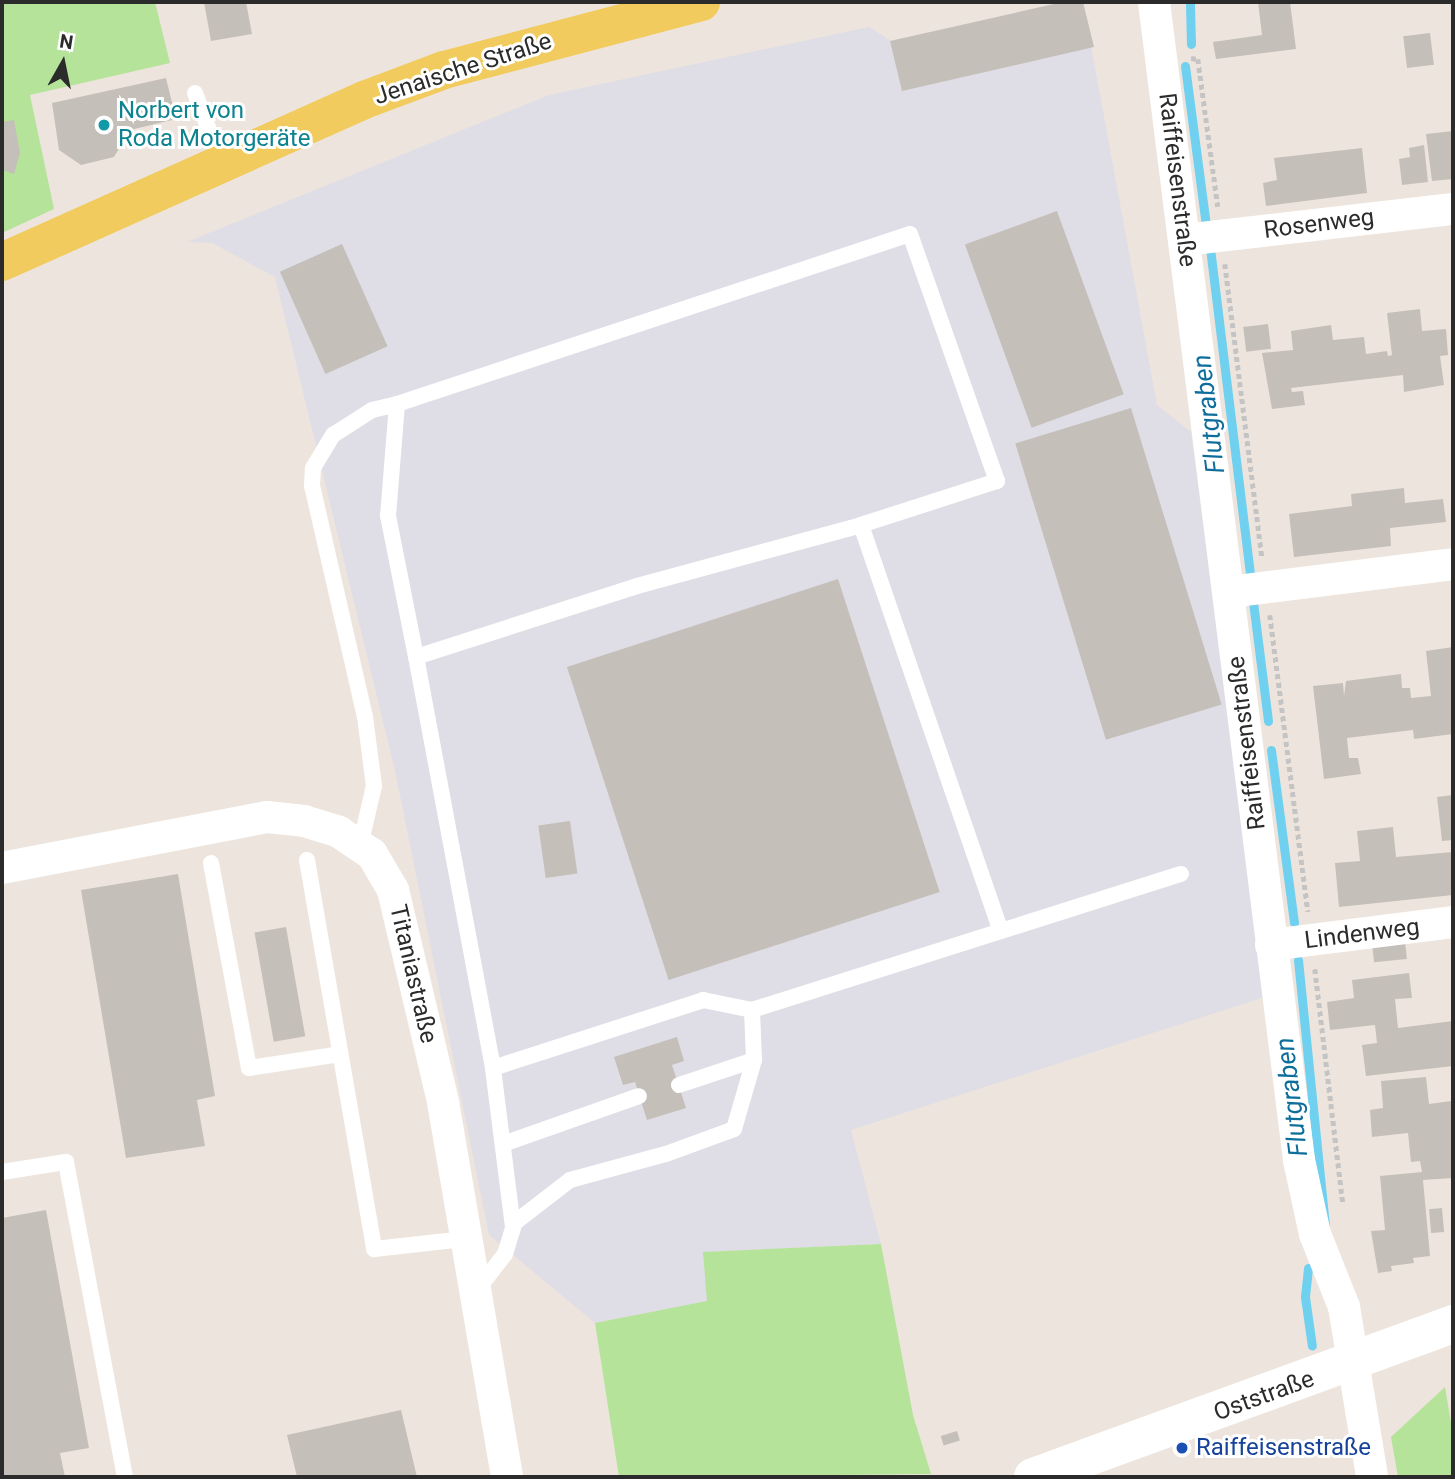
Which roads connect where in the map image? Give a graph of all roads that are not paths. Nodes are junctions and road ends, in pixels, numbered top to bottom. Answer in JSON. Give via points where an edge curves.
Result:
{"nodes":[{"id":1,"x":701,"y":2,"type":"edge"},
{"id":2,"x":1154,"y":2,"type":"edge"},
{"id":3,"x":195,"y":93,"type":"dead end"},
{"id":4,"x":222,"y":164,"type":"junction"},
{"id":5,"x":1453,"y":209,"type":"edge"},
{"id":6,"x":1184,"y":240,"type":"junction"},
{"id":7,"x":2,"y":262,"type":"edge"},
{"id":8,"x":397,"y":404,"type":"junction"},
{"id":9,"x":861,"y":526,"type":"junction"},
{"id":10,"x":1453,"y":564,"type":"edge"},
{"id":11,"x":1229,"y":592,"type":"junction"},
{"id":12,"x":416,"y":657,"type":"junction"},
{"id":13,"x":360,"y":846,"type":"junction"},
{"id":14,"x":307,"y":860,"type":"dead end"},
{"id":15,"x":211,"y":863,"type":"dead end"},
{"id":16,"x":2,"y":868,"type":"edge"},
{"id":17,"x":1181,"y":874,"type":"dead end"},
{"id":18,"x":1453,"y":922,"type":"edge"},
{"id":19,"x":1001,"y":931,"type":"junction"},
{"id":20,"x":1271,"y":945,"type":"junction"},
{"id":21,"x":752,"y":1010,"type":"junction"},
{"id":22,"x":340,"y":1054,"type":"junction"},
{"id":23,"x":754,"y":1060,"type":"junction"},
{"id":24,"x":493,"y":1068,"type":"junction"},
{"id":25,"x":679,"y":1085,"type":"dead end"},
{"id":26,"x":639,"y":1096,"type":"dead end"},
{"id":27,"x":503,"y":1144,"type":"junction"},
{"id":28,"x":2,"y":1172,"type":"edge"},
{"id":29,"x":513,"y":1224,"type":"junction"},
{"id":30,"x":465,"y":1239,"type":"junction"},
{"id":31,"x":473,"y":1294,"type":"junction"},
{"id":32,"x":1453,"y":1324,"type":"edge"},
{"id":33,"x":1353,"y":1364,"type":"junction"},
{"id":34,"x":125,"y":1477,"type":"edge"},
{"id":35,"x":507,"y":1477,"type":"edge"},
{"id":36,"x":1033,"y":1477,"type":"edge"},
{"id":37,"x":1372,"y":1477,"type":"edge"}],
"edges":[{"from":1,"to":4,"type":"main road","name":"Jenaische Straße","via":[[444,70]]},
{"from":2,"to":6,"type":"street","name":"Raiffeisenstraße"},
{"from":3,"to":4,"type":"lane"},
{"from":4,"to":7,"type":"main road","name":"Jenaische Straße"},
{"from":5,"to":6,"type":"street","name":"Rosenweg"},
{"from":6,"to":11,"type":"street","name":"Raiffeisenstraße"},
{"from":8,"to":9,"type":"lane","via":[[910,234],[997,481]]},
{"from":8,"to":12,"type":"lane","via":[[388,516]]},
{"from":8,"to":13,"type":"lane","via":[[372,410],[333,435],[313,468],[312,486],[365,717],[374,786]]},
{"from":9,"to":12,"type":"lane","via":[[637,586]]},
{"from":9,"to":19,"type":"lane"},
{"from":10,"to":11,"type":"street"},
{"from":11,"to":20,"type":"street","name":"Raiffeisenstraße"},
{"from":12,"to":24,"type":"lane"},
{"from":13,"to":16,"type":"street","name":"Titaniastraße","via":[[339,832],[304,821],[267,817]]},
{"from":13,"to":30,"type":"street","name":"Titaniastraße","via":[[372,854],[393,890],[443,1102]]},
{"from":14,"to":22,"type":"lane"},
{"from":15,"to":22,"type":"lane","via":[[248,1068]]},
{"from":17,"to":19,"type":"lane"},
{"from":18,"to":20,"type":"street","name":"Lindenweg"},
{"from":19,"to":21,"type":"lane"},
{"from":20,"to":33,"type":"street","name":"Raiffeisenstraße","via":[[1299,1160],[1315,1234],[1343,1307]]},
{"from":21,"to":23,"type":"lane"},
{"from":21,"to":24,"type":"lane","via":[[703,1000]]},
{"from":22,"to":30,"type":"lane","via":[[374,1249]]},
{"from":23,"to":25,"type":"lane"},
{"from":23,"to":29,"type":"lane","via":[[734,1129],[666,1154],[570,1180]]},
{"from":24,"to":27,"type":"lane"},
{"from":26,"to":27,"type":"lane"},
{"from":27,"to":29,"type":"lane"},
{"from":28,"to":34,"type":"lane","via":[[66,1162]]},
{"from":29,"to":31,"type":"lane","via":[[505,1254]]},
{"from":30,"to":31,"type":"street","name":"Titaniastraße"},
{"from":31,"to":35,"type":"street","name":"Titaniastraße"},
{"from":32,"to":33,"type":"street","name":"Oststraße"},
{"from":33,"to":36,"type":"street","name":"Oststraße"},
{"from":33,"to":37,"type":"street","name":"Raiffeisenstraße"}]}
